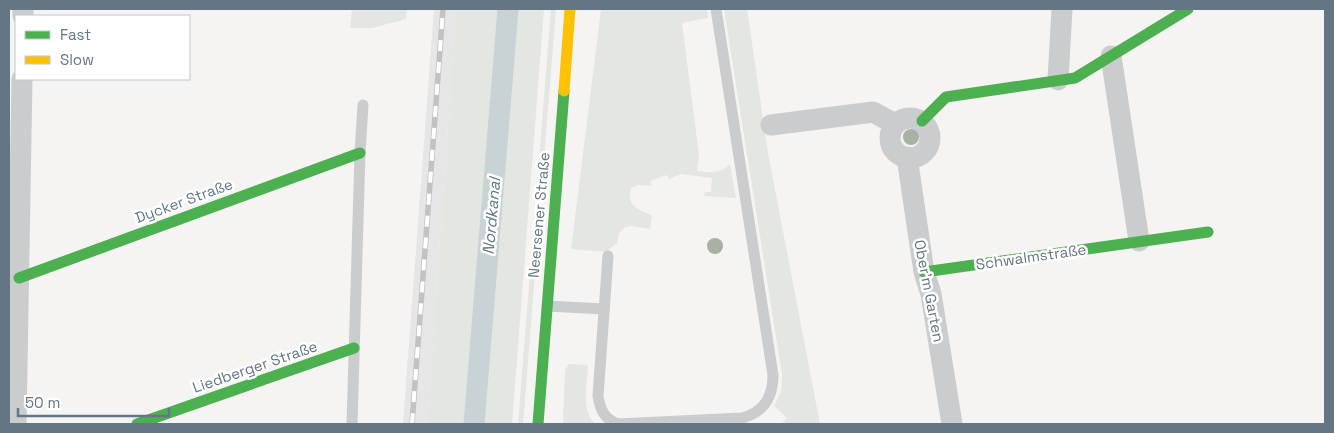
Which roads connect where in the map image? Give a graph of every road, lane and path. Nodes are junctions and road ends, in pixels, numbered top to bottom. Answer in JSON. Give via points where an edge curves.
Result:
{"nodes":[{"id":1,"x":570,"y":9,"type":"edge"},
{"id":2,"x":716,"y":9,"type":"edge"},
{"id":3,"x":1062,"y":9,"type":"edge"},
{"id":4,"x":1188,"y":9,"type":"edge"},
{"id":5,"x":1111,"y":56,"type":"junction"},
{"id":6,"x":22,"y":80,"type":"edge"},
{"id":7,"x":1058,"y":80,"type":"junction"},
{"id":8,"x":363,"y":105,"type":"dead end"},
{"id":9,"x":922,"y":121,"type":"junction"},
{"id":10,"x":895,"y":124,"type":"junction"},
{"id":11,"x":771,"y":125,"type":"dead end"},
{"id":12,"x":360,"y":153,"type":"junction"},
{"id":13,"x":907,"y":157,"type":"junction"},
{"id":14,"x":1208,"y":232,"type":"dead end"},
{"id":15,"x":1139,"y":241,"type":"junction"},
{"id":16,"x":608,"y":256,"type":"dead end"},
{"id":17,"x":924,"y":272,"type":"junction"},
{"id":18,"x":19,"y":278,"type":"junction"},
{"id":19,"x":547,"y":306,"type":"junction"},
{"id":20,"x":604,"y":309,"type":"junction"},
{"id":21,"x":354,"y":348,"type":"junction"},
{"id":22,"x":16,"y":424,"type":"edge"},
{"id":23,"x":137,"y":424,"type":"edge"},
{"id":24,"x":352,"y":424,"type":"edge"},
{"id":25,"x":538,"y":424,"type":"edge"},
{"id":26,"x":952,"y":424,"type":"edge"}],
"edges":[{"from":1,"to":19,"type":"street","name":"Neersener Straße"},
{"from":2,"to":20,"type":"lane","via":[[773,375],[770,397],[757,412],[742,418],[613,422],[604,415],[598,396]]},
{"from":3,"to":7,"type":"street"},
{"from":4,"to":5,"type":"street"},
{"from":5,"to":7,"type":"street","via":[[1075,78]]},
{"from":5,"to":15,"type":"street"},
{"from":6,"to":18,"type":"street"},
{"from":7,"to":9,"type":"street","via":[[946,97]]},
{"from":8,"to":12,"type":"lane"},
{"from":9,"to":10,"type":"street","via":[[911,117]]},
{"from":9,"to":13,"type":"street","via":[[930,132],[929,145],[920,155]]},
{"from":10,"to":11,"type":"street","via":[[873,112]]},
{"from":10,"to":13,"type":"street","via":[[890,142],[896,152]]},
{"from":12,"to":18,"type":"street","name":"Dycker Straße"},
{"from":12,"to":21,"type":"lane"},
{"from":13,"to":17,"type":"street","name":"Ober'm Garten"},
{"from":14,"to":15,"type":"street","name":"Schwalmstraße"},
{"from":15,"to":17,"type":"street","name":"Schwalmstraße"},
{"from":16,"to":20,"type":"lane"},
{"from":17,"to":26,"type":"street","name":"Ober'm Garten","via":[[931,294]]},
{"from":18,"to":22,"type":"street"},
{"from":19,"to":20,"type":"lane"},
{"from":19,"to":25,"type":"street","name":"Neersener Straße"},
{"from":21,"to":23,"type":"street","name":"Liedberger Straße"},
{"from":21,"to":24,"type":"lane"}]}
